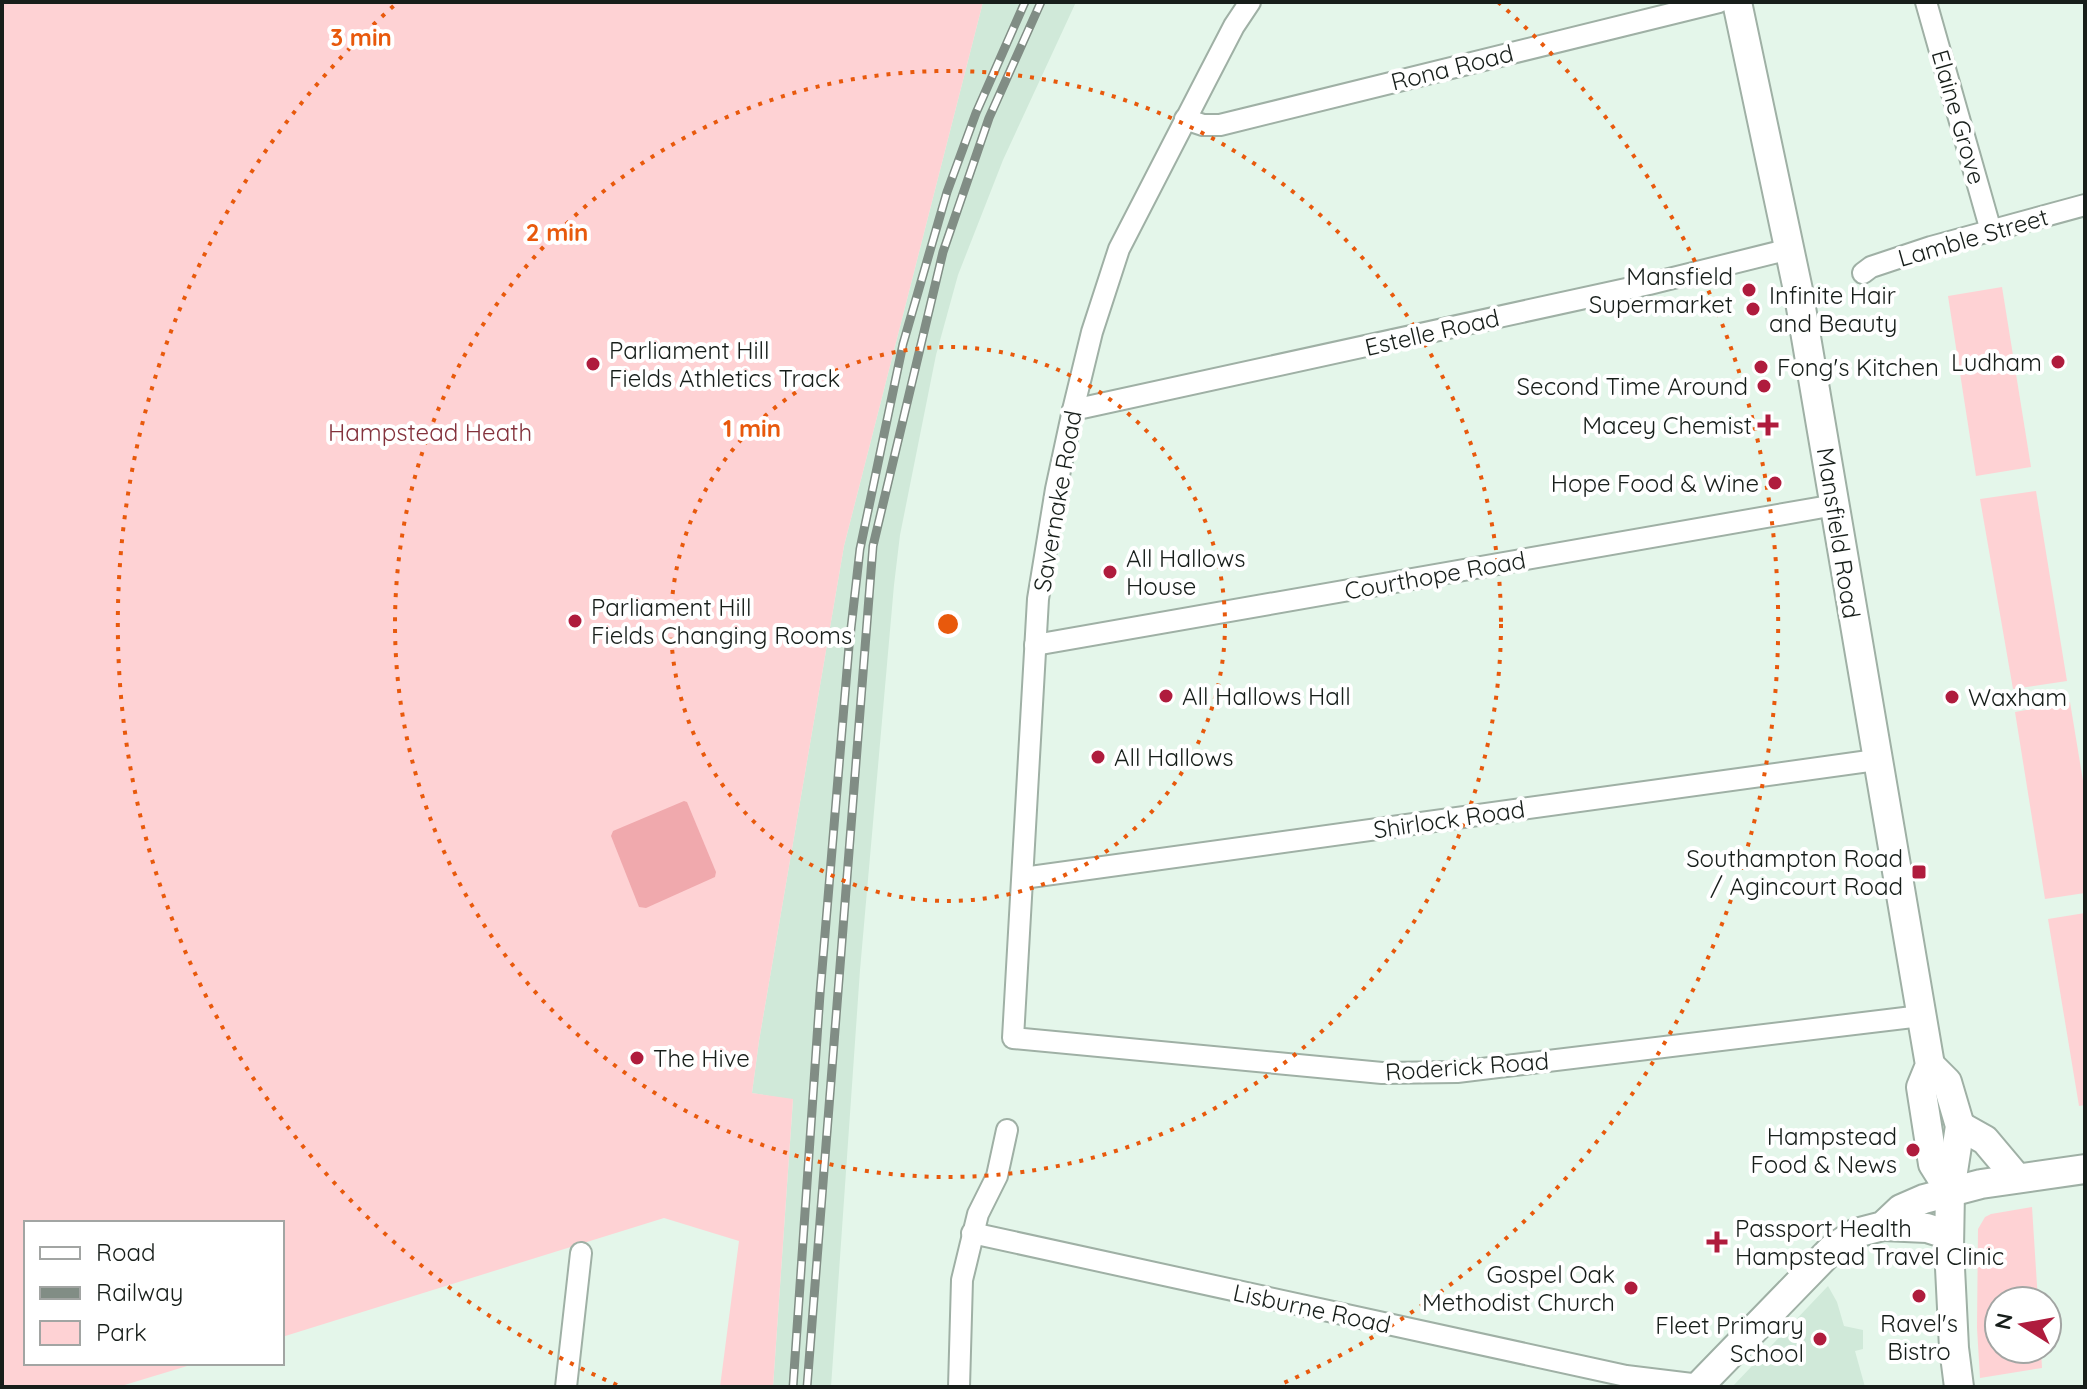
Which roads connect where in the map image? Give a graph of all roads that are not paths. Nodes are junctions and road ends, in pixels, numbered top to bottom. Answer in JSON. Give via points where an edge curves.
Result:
{"nodes":[{"id":1,"x":1250,"y":2,"type":"edge"},
{"id":2,"x":1719,"y":2,"type":"edge"},
{"id":3,"x":1737,"y":2,"type":"edge"},
{"id":4,"x":1926,"y":2,"type":"edge"},
{"id":5,"x":1185,"y":119,"type":"junction"},
{"id":6,"x":2085,"y":205,"type":"edge"},
{"id":7,"x":1991,"y":231,"type":"junction"},
{"id":8,"x":1790,"y":249,"type":"junction"},
{"id":9,"x":1863,"y":273,"type":"dead end"},
{"id":10,"x":1073,"y":410,"type":"junction"},
{"id":11,"x":1835,"y":505,"type":"junction"},
{"id":12,"x":1035,"y":645,"type":"junction"},
{"id":13,"x":1876,"y":760,"type":"junction"},
{"id":14,"x":1023,"y":878,"type":"junction"},
{"id":15,"x":1921,"y":1016,"type":"junction"},
{"id":16,"x":1013,"y":1038,"type":"joint"},
{"id":17,"x":1930,"y":1065,"type":"junction"},
{"id":18,"x":1960,"y":1126,"type":"junction"},
{"id":19,"x":1007,"y":1130,"type":"dead end"},
{"id":20,"x":2085,"y":1169,"type":"edge"},
{"id":21,"x":2017,"y":1178,"type":"junction"},
{"id":22,"x":1950,"y":1191,"type":"junction"},
{"id":23,"x":1883,"y":1226,"type":"junction"},
{"id":24,"x":972,"y":1233,"type":"junction"},
{"id":25,"x":1949,"y":1235,"type":"junction"},
{"id":26,"x":581,"y":1253,"type":"dead end"},
{"id":27,"x":1699,"y":1386,"type":"edge"},
{"id":28,"x":566,"y":1387,"type":"edge"},
{"id":29,"x":959,"y":1387,"type":"edge"},
{"id":30,"x":1959,"y":1387,"type":"edge"}],
"edges":[{"from":1,"to":5,"type":"street","name":"Savernake Road"},
{"from":2,"to":5,"type":"street","name":"Rona Road","via":[[1220,125]]},
{"from":3,"to":8,"type":"main road","name":"Mansfield Road"},
{"from":4,"to":7,"type":"street","name":"Elaine Grove"},
{"from":5,"to":10,"type":"street","name":"Savernake Road","via":[[1119,249]]},
{"from":6,"to":7,"type":"street","name":"Lamble Street"},
{"from":7,"to":9,"type":"street","name":"Lamble Street"},
{"from":8,"to":10,"type":"street","name":"Estelle Road"},
{"from":8,"to":11,"type":"main road","name":"Mansfield Road"},
{"from":10,"to":12,"type":"street","name":"Savernake Road","via":[[1045,557]]},
{"from":11,"to":12,"type":"street","name":"Courthope Road"},
{"from":11,"to":13,"type":"main road","name":"Mansfield Road"},
{"from":12,"to":14,"type":"street","name":"Savernake Road"},
{"from":13,"to":14,"type":"street","name":"Shirlock Road"},
{"from":13,"to":15,"type":"main road","name":"Mansfield Road"},
{"from":14,"to":16,"type":"street","name":"Savernake Road"},
{"from":15,"to":16,"type":"street","name":"Roderick Road","via":[[1457,1072],[1382,1073]]},
{"from":15,"to":17,"type":"main road","name":"Mansfield Road"},
{"from":17,"to":18,"type":"main road","name":"Mansfield Road","via":[[1947,1082]]},
{"from":17,"to":22,"type":"main road","name":"Mansfield Road","via":[[1921,1087],[1930,1151]]},
{"from":18,"to":21,"type":"main road","via":[[1985,1140]]},
{"from":18,"to":22,"type":"main road","name":"Mansfield Road"},
{"from":19,"to":24,"type":"street","via":[[997,1176]]},
{"from":20,"to":21,"type":"main road"},
{"from":21,"to":22,"type":"main road"},
{"from":22,"to":23,"type":"main road","via":[[1901,1209]]},
{"from":22,"to":25,"type":"main road"},
{"from":23,"to":25,"type":"main road"},
{"from":23,"to":27,"type":"main road","via":[[1856,1233],[1832,1249]]},
{"from":24,"to":27,"type":"street","name":"Lisburne Road","via":[[1626,1376]]},
{"from":24,"to":29,"type":"street","via":[[962,1280]]},
{"from":25,"to":30,"type":"main road"},
{"from":26,"to":28,"type":"street"}]}
